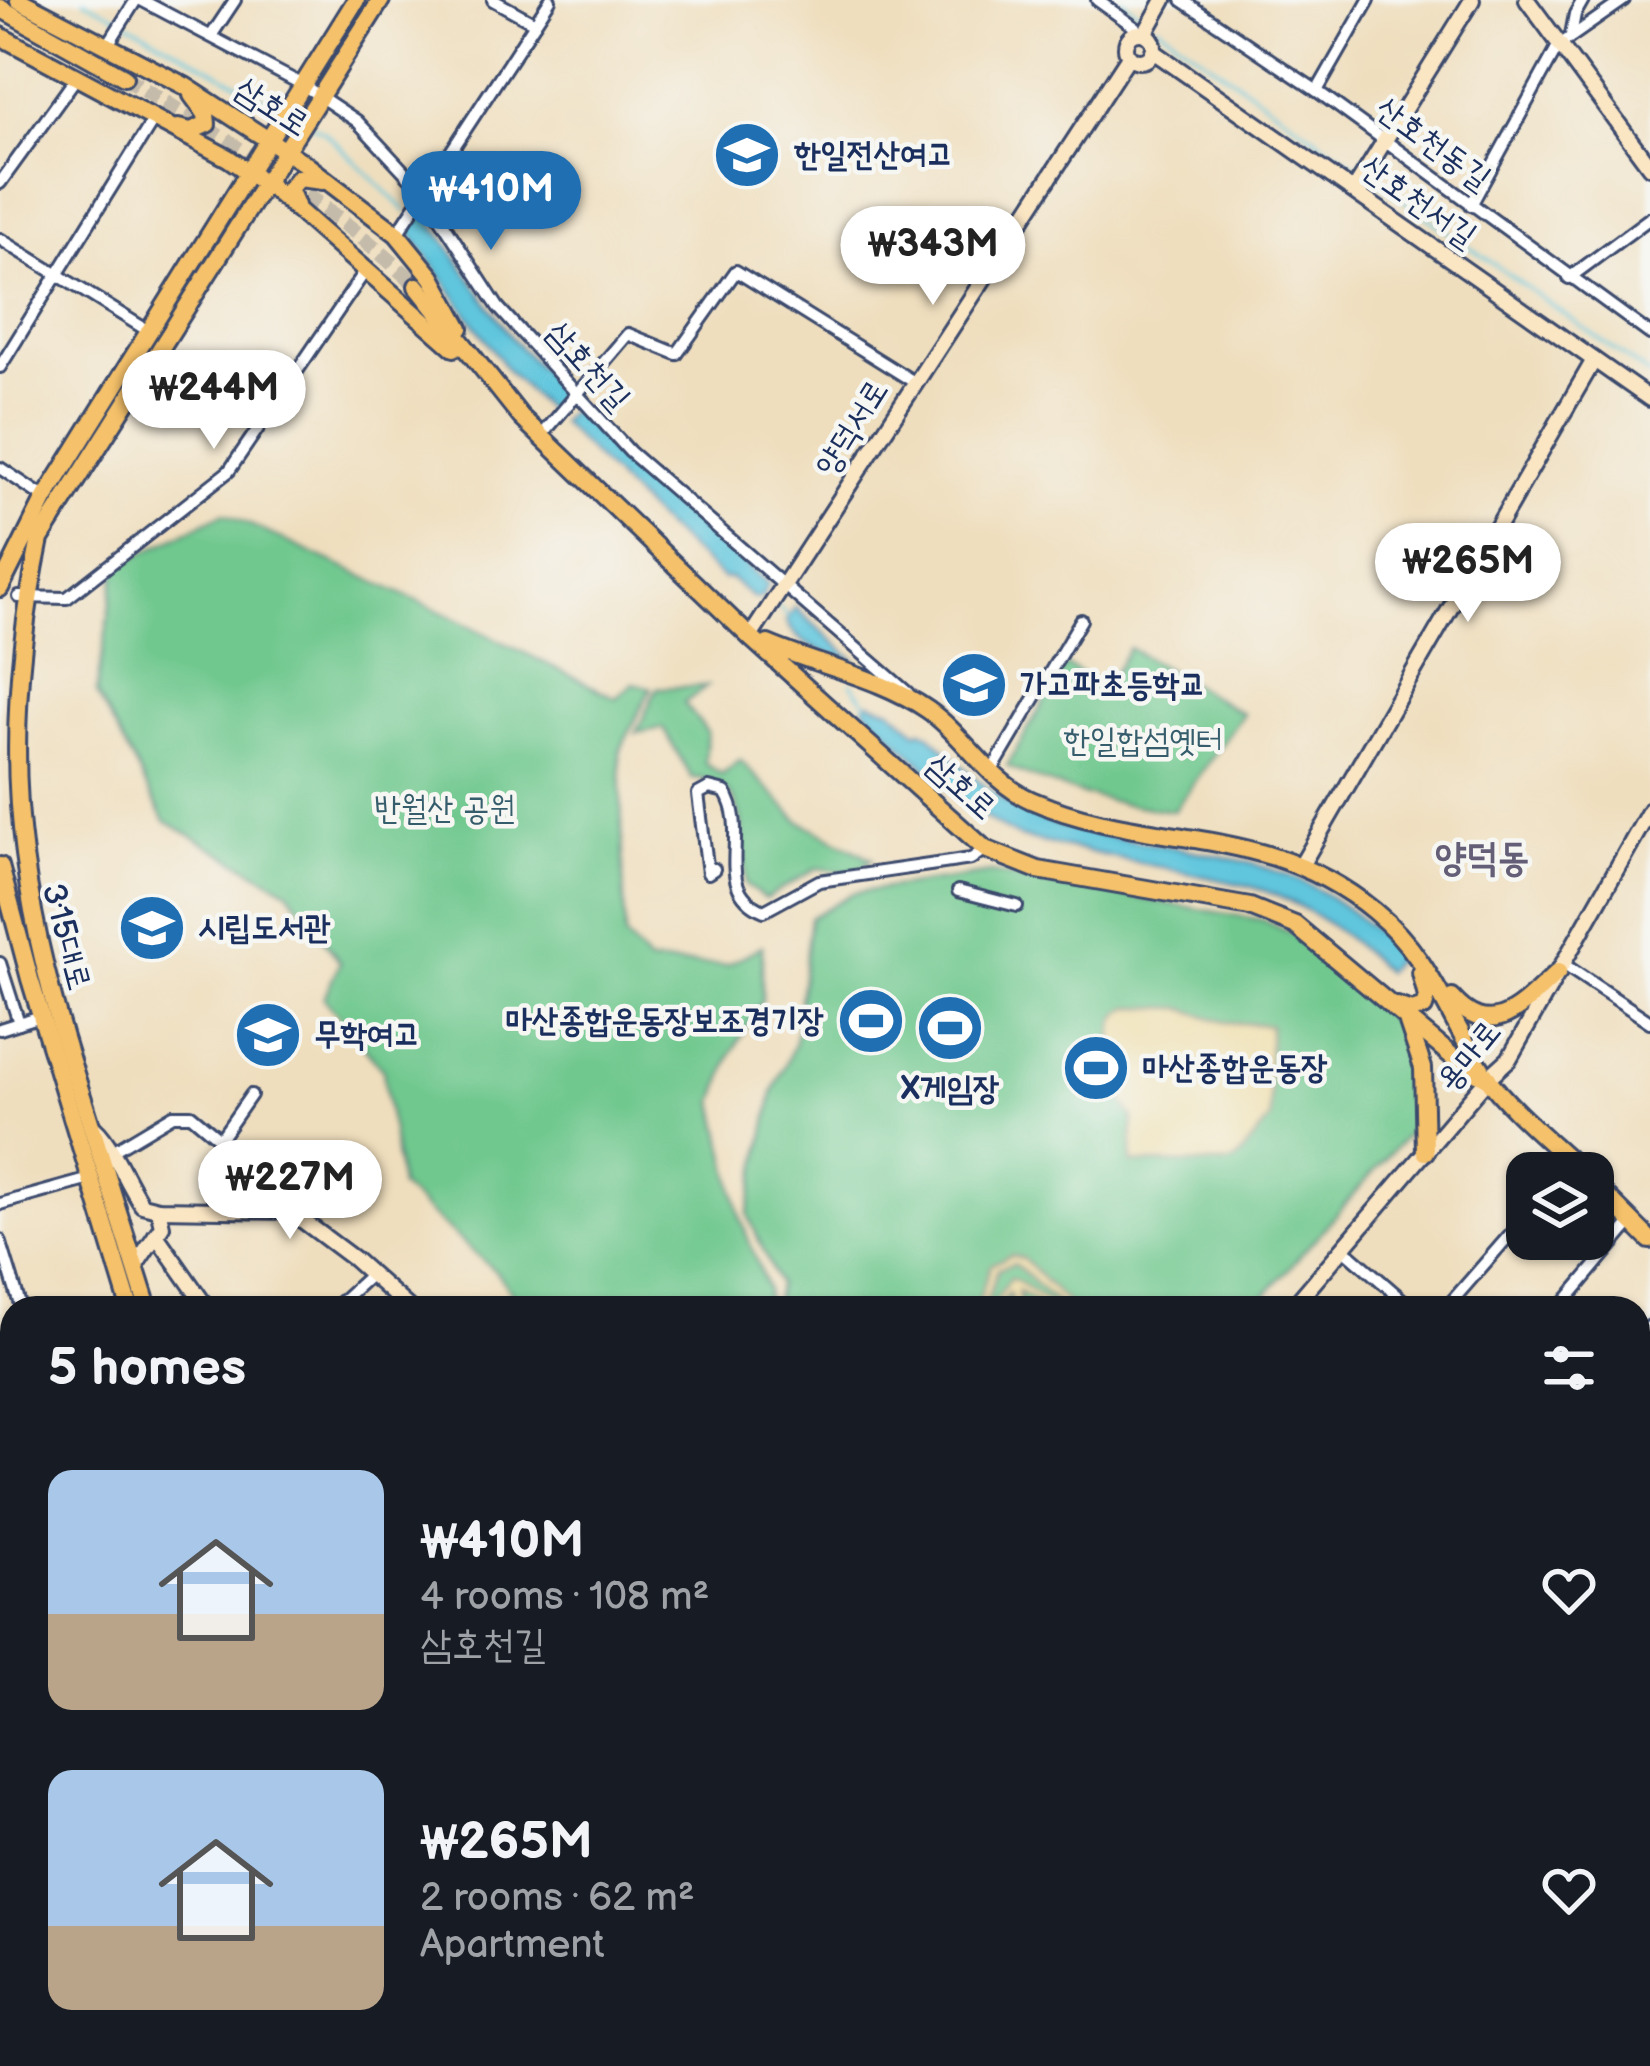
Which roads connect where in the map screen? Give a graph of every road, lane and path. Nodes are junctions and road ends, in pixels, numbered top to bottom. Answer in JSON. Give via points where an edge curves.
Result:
{"nodes":[{"id":1,"x":19,"y":0,"type":"edge"},
{"id":2,"x":235,"y":0,"type":"edge"},
{"id":3,"x":356,"y":0,"type":"edge"},
{"id":4,"x":381,"y":0,"type":"edge"},
{"id":5,"x":493,"y":0,"type":"edge"},
{"id":6,"x":550,"y":0,"type":"edge"},
{"id":7,"x":1096,"y":0,"type":"edge"},
{"id":8,"x":1164,"y":0,"type":"edge"},
{"id":9,"x":1182,"y":0,"type":"edge"},
{"id":10,"x":1369,"y":0,"type":"edge"},
{"id":11,"x":1472,"y":0,"type":"edge"},
{"id":12,"x":1527,"y":0,"type":"edge"},
{"id":13,"x":1583,"y":0,"type":"edge"},
{"id":14,"x":1624,"y":0,"type":"edge"},
{"id":15,"x":137,"y":1,"type":"edge"},
{"id":16,"x":0,"y":8,"type":"edge"},
{"id":17,"x":536,"y":23,"type":"junction"},
{"id":18,"x":1146,"y":32,"type":"junction"},
{"id":19,"x":0,"y":36,"type":"edge"},
{"id":20,"x":212,"y":36,"type":"junction"},
{"id":21,"x":1564,"y":41,"type":"junction"},
{"id":22,"x":109,"y":43,"type":"junction"},
{"id":23,"x":1153,"y":51,"type":"junction"},
{"id":24,"x":1129,"y":56,"type":"junction"},
{"id":25,"x":124,"y":77,"type":"tunnel mouth"},
{"id":26,"x":76,"y":78,"type":"junction"},
{"id":27,"x":185,"y":86,"type":"junction"},
{"id":28,"x":302,"y":88,"type":"junction"},
{"id":29,"x":1317,"y":91,"type":"junction"},
{"id":30,"x":320,"y":100,"type":"junction"},
{"id":31,"x":163,"y":121,"type":"junction"},
{"id":32,"x":281,"y":142,"type":"junction"},
{"id":33,"x":1384,"y":143,"type":"junction"},
{"id":34,"x":1650,"y":167,"type":"edge"},
{"id":35,"x":249,"y":173,"type":"junction"},
{"id":36,"x":0,"y":183,"type":"edge"},
{"id":37,"x":330,"y":183,"type":"junction"},
{"id":38,"x":265,"y":184,"type":"junction"},
{"id":39,"x":1358,"y":184,"type":"junction"},
{"id":40,"x":422,"y":196,"type":"junction"},
{"id":41,"x":1471,"y":205,"type":"junction"},
{"id":42,"x":303,"y":215,"type":"junction"},
{"id":43,"x":1650,"y":218,"type":"edge"},
{"id":44,"x":400,"y":231,"type":"junction"},
{"id":45,"x":0,"y":239,"type":"edge"},
{"id":46,"x":366,"y":270,"type":"junction"},
{"id":47,"x":59,"y":274,"type":"junction"},
{"id":48,"x":1569,"y":278,"type":"junction"},
{"id":49,"x":417,"y":286,"type":"tunnel mouth"},
{"id":50,"x":150,"y":332,"type":"junction"},
{"id":51,"x":1650,"y":334,"type":"edge"},
{"id":52,"x":1594,"y":360,"type":"junction"},
{"id":53,"x":0,"y":367,"type":"edge"},
{"id":54,"x":486,"y":376,"type":"junction"},
{"id":55,"x":914,"y":382,"type":"junction"},
{"id":56,"x":574,"y":398,"type":"junction"},
{"id":57,"x":1650,"y":399,"type":"edge"},
{"id":58,"x":542,"y":435,"type":"junction"},
{"id":59,"x":0,"y":468,"type":"edge"},
{"id":60,"x":45,"y":498,"type":"junction"},
{"id":61,"x":785,"y":588,"type":"junction"},
{"id":62,"x":0,"y":589,"type":"edge"},
{"id":63,"x":19,"y":597,"type":"junction"},
{"id":64,"x":7,"y":616,"type":"edge"},
{"id":65,"x":1081,"y":620,"type":"dead end"},
{"id":66,"x":750,"y":637,"type":"junction"},
{"id":67,"x":888,"y":690,"type":"junction"},
{"id":68,"x":928,"y":711,"type":"junction"},
{"id":69,"x":848,"y":723,"type":"junction"},
{"id":70,"x":992,"y":772,"type":"junction"},
{"id":71,"x":1650,"y":810,"type":"edge"},
{"id":72,"x":985,"y":849,"type":"junction"},
{"id":73,"x":1302,"y":864,"type":"junction"},
{"id":74,"x":0,"y":866,"type":"edge"},
{"id":75,"x":714,"y":869,"type":"dead end"},
{"id":76,"x":958,"y":891,"type":"dead end"},
{"id":77,"x":1017,"y":905,"type":"dead end"},
{"id":78,"x":1414,"y":951,"type":"junction"},
{"id":79,"x":0,"y":963,"type":"edge"},
{"id":80,"x":1561,"y":968,"type":"junction"},
{"id":81,"x":1430,"y":972,"type":"junction"},
{"id":82,"x":1398,"y":1011,"type":"junction"},
{"id":83,"x":41,"y":1016,"type":"junction"},
{"id":84,"x":1650,"y":1022,"type":"edge"},
{"id":85,"x":19,"y":1023,"type":"junction"},
{"id":86,"x":0,"y":1028,"type":"edge"},
{"id":87,"x":1488,"y":1078,"type":"junction"},
{"id":88,"x":250,"y":1095,"type":"dead end"},
{"id":89,"x":92,"y":1126,"type":"junction"},
{"id":90,"x":221,"y":1138,"type":"junction"},
{"id":91,"x":111,"y":1152,"type":"junction"},
{"id":92,"x":1425,"y":1152,"type":"junction"},
{"id":93,"x":1556,"y":1152,"type":"edge"},
{"id":94,"x":90,"y":1179,"type":"junction"},
{"id":95,"x":0,"y":1204,"type":"edge"},
{"id":96,"x":1614,"y":1204,"type":"edge"},
{"id":97,"x":158,"y":1209,"type":"junction"},
{"id":98,"x":290,"y":1211,"type":"junction"},
{"id":99,"x":1632,"y":1222,"type":"junction"},
{"id":100,"x":156,"y":1235,"type":"junction"},
{"id":101,"x":1506,"y":1239,"type":"edge"},
{"id":102,"x":0,"y":1240,"type":"edge"},
{"id":103,"x":1650,"y":1240,"type":"edge"},
{"id":104,"x":1343,"y":1248,"type":"junction"},
{"id":105,"x":135,"y":1266,"type":"junction"},
{"id":106,"x":370,"y":1275,"type":"junction"},
{"id":107,"x":17,"y":1296,"type":"edge"},
{"id":108,"x":126,"y":1296,"type":"edge"},
{"id":109,"x":144,"y":1296,"type":"edge"},
{"id":110,"x":199,"y":1296,"type":"edge"},
{"id":111,"x":347,"y":1296,"type":"edge"},
{"id":112,"x":395,"y":1296,"type":"edge"},
{"id":113,"x":1302,"y":1296,"type":"edge"},
{"id":114,"x":1398,"y":1296,"type":"edge"},
{"id":115,"x":1456,"y":1296,"type":"edge"},
{"id":116,"x":1570,"y":1296,"type":"edge"}],
"edges":[{"from":1,"to":22,"type":"main road","name":"삼호로"},
{"from":2,"to":20,"type":"street"},
{"from":3,"to":28,"type":"main road"},
{"from":4,"to":30,"type":"main road"},
{"from":5,"to":17,"type":"street"},
{"from":6,"to":17,"type":"street"},
{"from":7,"to":18,"type":"street"},
{"from":8,"to":18,"type":"street"},
{"from":9,"to":29,"type":"street","name":"산호천동길"},
{"from":10,"to":29,"type":"street"},
{"from":11,"to":33,"type":"street"},
{"from":12,"to":21,"type":"street"},
{"from":13,"to":21,"type":"street"},
{"from":14,"to":21,"type":"street"},
{"from":15,"to":20,"type":"street","name":"삼호천길"},
{"from":15,"to":22,"type":"street"},
{"from":16,"to":25,"type":"main road"},
{"from":17,"to":40,"type":"street"},
{"from":18,"to":23,"type":"street"},
{"from":18,"to":24,"type":"street","via":[[1128,39]]},
{"from":19,"to":26,"type":"main road","name":"삼호로"},
{"from":20,"to":28,"type":"street","name":"삼호천길"},
{"from":21,"to":34,"type":"street"},
{"from":21,"to":41,"type":"street"},
{"from":22,"to":27,"type":"main road","name":"삼호로"},
{"from":23,"to":24,"type":"street","via":[[1140,61]]},
{"from":23,"to":39,"type":"street","name":"산호천서길"},
{"from":24,"to":55,"type":"street","name":"양덕서로"},
{"from":26,"to":31,"type":"main road","name":"삼호로"},
{"from":26,"to":36,"type":"street"},
{"from":27,"to":31,"type":"main road","via":[[206,124],[191,130]]},
{"from":27,"to":32,"type":"main road","name":"삼호로"},
{"from":28,"to":30,"type":"street","name":"삼호천길"},
{"from":28,"to":32,"type":"main road"},
{"from":29,"to":33,"type":"street","name":"산호천동길"},
{"from":30,"to":32,"type":"main road"},
{"from":30,"to":40,"type":"street","name":"삼호천길","via":[[357,121]]},
{"from":31,"to":35,"type":"main road","name":"삼호로"},
{"from":31,"to":47,"type":"street"},
{"from":32,"to":35,"type":"main road"},
{"from":32,"to":37,"type":"main road","name":"삼호로"},
{"from":32,"to":38,"type":"main road","name":"3·15대로"},
{"from":33,"to":39,"type":"street"},
{"from":33,"to":41,"type":"street","name":"산호천동길"},
{"from":35,"to":38,"type":"main road","name":"삼호로"},
{"from":35,"to":50,"type":"main road"},
{"from":37,"to":42,"type":"main road","via":[[298,178],[289,189]]},
{"from":37,"to":44,"type":"main road","name":"삼호로"},
{"from":38,"to":42,"type":"main road","name":"삼호로"},
{"from":38,"to":63,"type":"main road","name":"3·15대로","via":[[40,538]]},
{"from":39,"to":52,"type":"street","name":"산호천서길"},
{"from":40,"to":44,"type":"street"},
{"from":40,"to":56,"type":"street","name":"삼호천길","via":[[498,307]]},
{"from":41,"to":48,"type":"street","name":"산호천동길"},
{"from":42,"to":46,"type":"main road","name":"삼호로"},
{"from":43,"to":48,"type":"street"},
{"from":44,"to":54,"type":"main road","name":"삼호로"},
{"from":45,"to":47,"type":"street"},
{"from":46,"to":54,"type":"main road","name":"삼호로"},
{"from":46,"to":63,"type":"street","via":[[229,471],[67,598]]},
{"from":47,"to":50,"type":"street"},
{"from":47,"to":53,"type":"street"},
{"from":48,"to":51,"type":"street","name":"산호천동길"},
{"from":49,"to":54,"type":"main road","name":"삼호로"},
{"from":50,"to":60,"type":"main road"},
{"from":52,"to":57,"type":"street","name":"산호천서길"},
{"from":52,"to":73,"type":"street"},
{"from":54,"to":58,"type":"main road","name":"삼호로"},
{"from":55,"to":56,"type":"street","via":[[736,271],[676,354],[628,334]]},
{"from":55,"to":61,"type":"street","name":"양덕서로"},
{"from":56,"to":58,"type":"street"},
{"from":56,"to":61,"type":"street","name":"삼호천길"},
{"from":58,"to":66,"type":"main road","name":"삼호로"},
{"from":59,"to":60,"type":"street"},
{"from":60,"to":62,"type":"main road"},
{"from":61,"to":66,"type":"street","name":"양덕서로"},
{"from":61,"to":68,"type":"street","name":"삼호천길"},
{"from":62,"to":63,"type":"main road"},
{"from":63,"to":64,"type":"main road","name":"3·15대로"},
{"from":64,"to":89,"type":"main road","name":"3·15대로","via":[[9,824],[44,975]]},
{"from":65,"to":70,"type":"street"},
{"from":66,"to":67,"type":"main road","name":"삼호로"},
{"from":66,"to":69,"type":"main road","name":"삼호로"},
{"from":67,"to":68,"type":"main road","name":"삼호로"},
{"from":67,"to":69,"type":"main road","via":[[839,688],[837,709]]},
{"from":68,"to":70,"type":"main road","name":"삼호로"},
{"from":69,"to":72,"type":"main road","name":"삼호로"},
{"from":70,"to":73,"type":"main road","name":"삼호로","via":[[1055,809]]},
{"from":71,"to":80,"type":"street","name":"용마로"},
{"from":72,"to":75,"type":"street","via":[[971,859],[819,881],[764,910],[736,887],[735,808],[709,788],[698,794],[708,873]]},
{"from":72,"to":82,"type":"main road","name":"삼호로","via":[[1038,870],[1271,914]]},
{"from":73,"to":78,"type":"main road","name":"삼호로","via":[[1356,896]]},
{"from":74,"to":83,"type":"main road","name":"3·15대로"},
{"from":76,"to":77,"type":"street"},
{"from":78,"to":81,"type":"main road","name":"삼호로"},
{"from":78,"to":82,"type":"main road","via":[[1427,1003]]},
{"from":79,"to":85,"type":"street"},
{"from":80,"to":81,"type":"main road","via":[[1515,1012],[1493,1019],[1462,1010]]},
{"from":80,"to":84,"type":"street"},
{"from":80,"to":87,"type":"street","name":"용마로","via":[[1509,1059]]},
{"from":81,"to":87,"type":"main road","name":"삼호로"},
{"from":82,"to":87,"type":"main road","name":"삼호로"},
{"from":82,"to":92,"type":"main road","via":[[1423,1068]]},
{"from":83,"to":85,"type":"street"},
{"from":83,"to":94,"type":"main road","name":"3·15대로"},
{"from":85,"to":86,"type":"street"},
{"from":87,"to":92,"type":"street","name":"용마로"},
{"from":87,"to":93,"type":"main road","name":"삼호로"},
{"from":88,"to":90,"type":"street"},
{"from":89,"to":91,"type":"street"},
{"from":89,"to":105,"type":"main road","name":"3·15대로"},
{"from":90,"to":91,"type":"street","via":[[184,1113]]},
{"from":90,"to":98,"type":"street","via":[[284,1192]]},
{"from":91,"to":97,"type":"street","via":[[142,1205]]},
{"from":92,"to":104,"type":"street","name":"용마로"},
{"from":94,"to":95,"type":"street"},
{"from":94,"to":108,"type":"main road","name":"3·15대로"},
{"from":96,"to":99,"type":"main road"},
{"from":97,"to":98,"type":"street"},
{"from":97,"to":100,"type":"street"},
{"from":98,"to":106,"type":"street"},
{"from":99,"to":103,"type":"main road"},
{"from":99,"to":116,"type":"street"},
{"from":100,"to":105,"type":"street"},
{"from":100,"to":110,"type":"street"},
{"from":101,"to":115,"type":"street"},
{"from":102,"to":107,"type":"street"},
{"from":104,"to":113,"type":"street","name":"용마로"},
{"from":104,"to":114,"type":"street"},
{"from":105,"to":109,"type":"main road","name":"3·15대로"},
{"from":106,"to":111,"type":"street"},
{"from":106,"to":112,"type":"street"}]}
